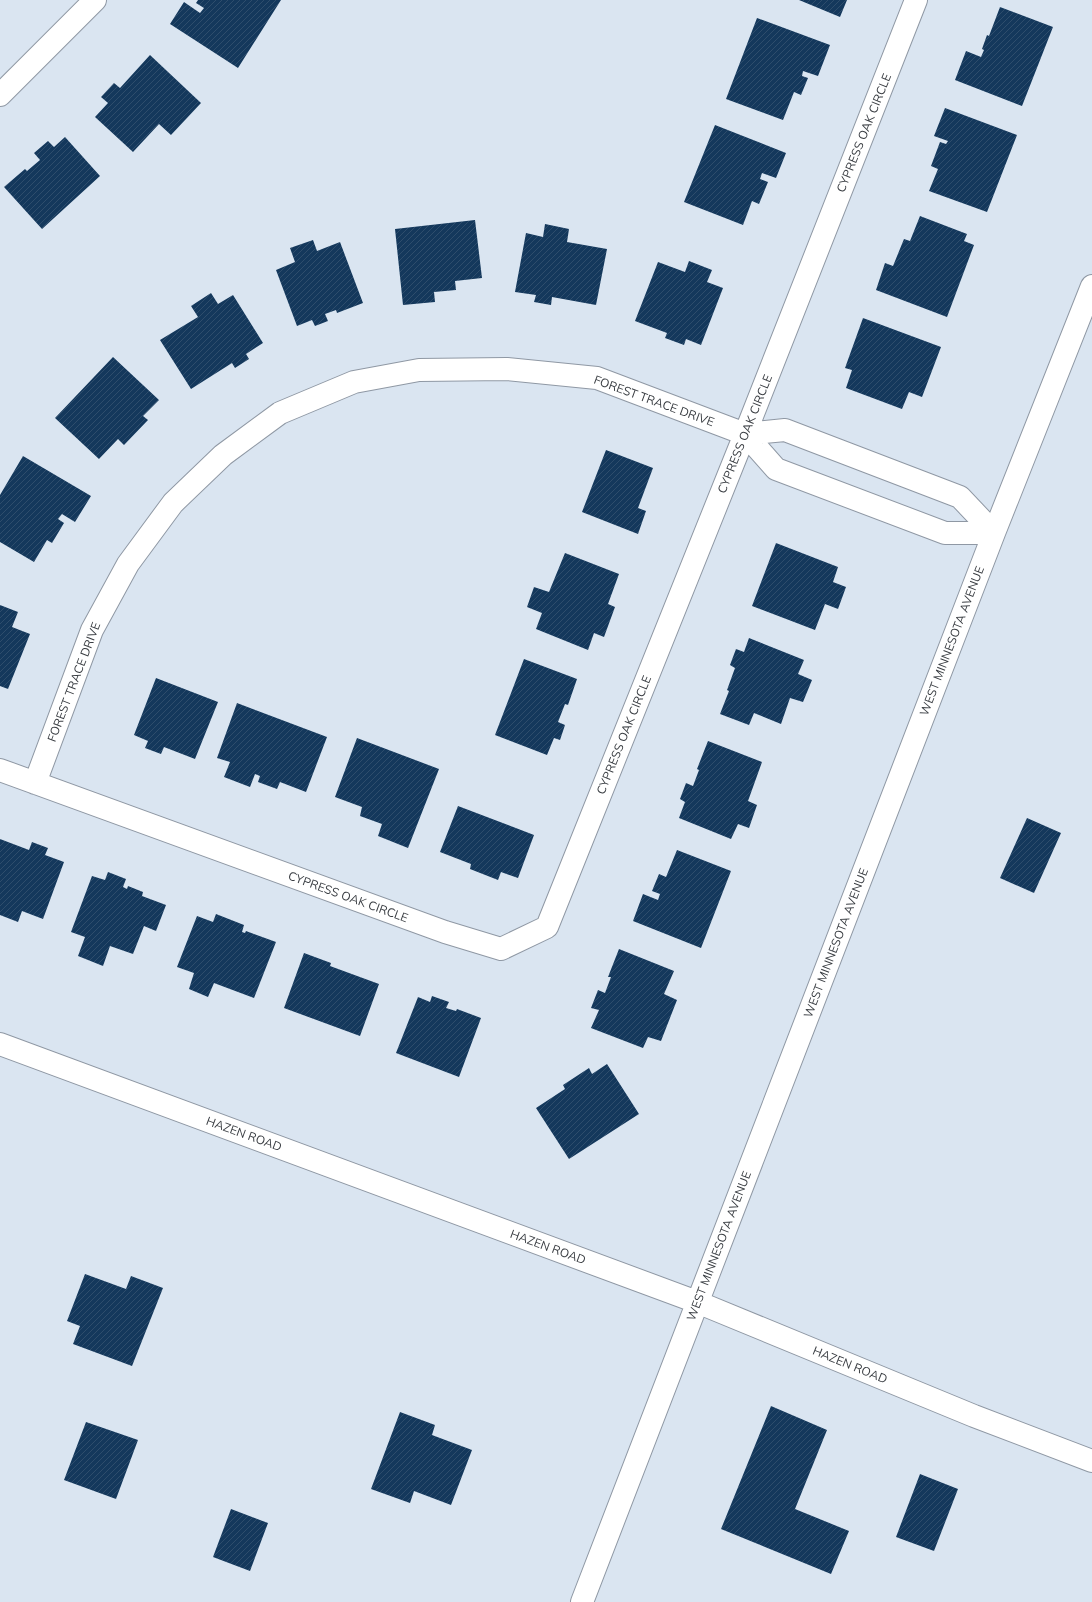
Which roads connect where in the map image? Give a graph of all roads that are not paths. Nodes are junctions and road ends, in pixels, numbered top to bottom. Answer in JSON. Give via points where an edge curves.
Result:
{"nodes":[{"id":1,"x":95,"y":0,"type":"edge"},
{"id":2,"x":916,"y":0,"type":"edge"},
{"id":3,"x":0,"y":95,"type":"edge"},
{"id":4,"x":1092,"y":286,"type":"edge"},
{"id":5,"x":745,"y":434,"type":"junction"},
{"id":6,"x":994,"y":533,"type":"junction"},
{"id":7,"x":0,"y":770,"type":"edge"},
{"id":8,"x":35,"y":783,"type":"junction"},
{"id":9,"x":0,"y":1044,"type":"edge"},
{"id":10,"x":697,"y":1302,"type":"junction"},
{"id":11,"x":1092,"y":1460,"type":"edge"},
{"id":12,"x":582,"y":1602,"type":"edge"}],
"edges":[{"from":1,"to":3,"type":"street"},
{"from":2,"to":5,"type":"street","name":"CYPRESS OAK CIRCLE"},
{"from":4,"to":6,"type":"street","name":"WEST MINNESOTA AVENUE"},
{"from":5,"to":6,"type":"street","name":"FOREST TRACE DRIVE","via":[[776,469],[945,534]]},
{"from":5,"to":6,"type":"street","name":"FOREST TRACE DRIVE","via":[[785,430],[960,497]]},
{"from":5,"to":8,"type":"street","name":"FOREST TRACE DRIVE","via":[[597,378],[507,368],[418,370],[354,382],[280,413],[223,455],[173,504],[128,564],[92,630]]},
{"from":5,"to":8,"type":"street","name":"CYPRESS OAK CIRCLE","via":[[547,927],[502,949],[445,932]]},
{"from":6,"to":10,"type":"street","name":"WEST MINNESOTA AVENUE"},
{"from":7,"to":8,"type":"street","name":"CYPRESS OAK CIRCLE"},
{"from":9,"to":10,"type":"street","name":"HAZEN ROAD"},
{"from":10,"to":11,"type":"street","name":"HAZEN ROAD","via":[[974,1416]]},
{"from":10,"to":12,"type":"street","name":"WEST MINNESOTA AVENUE"}]}
